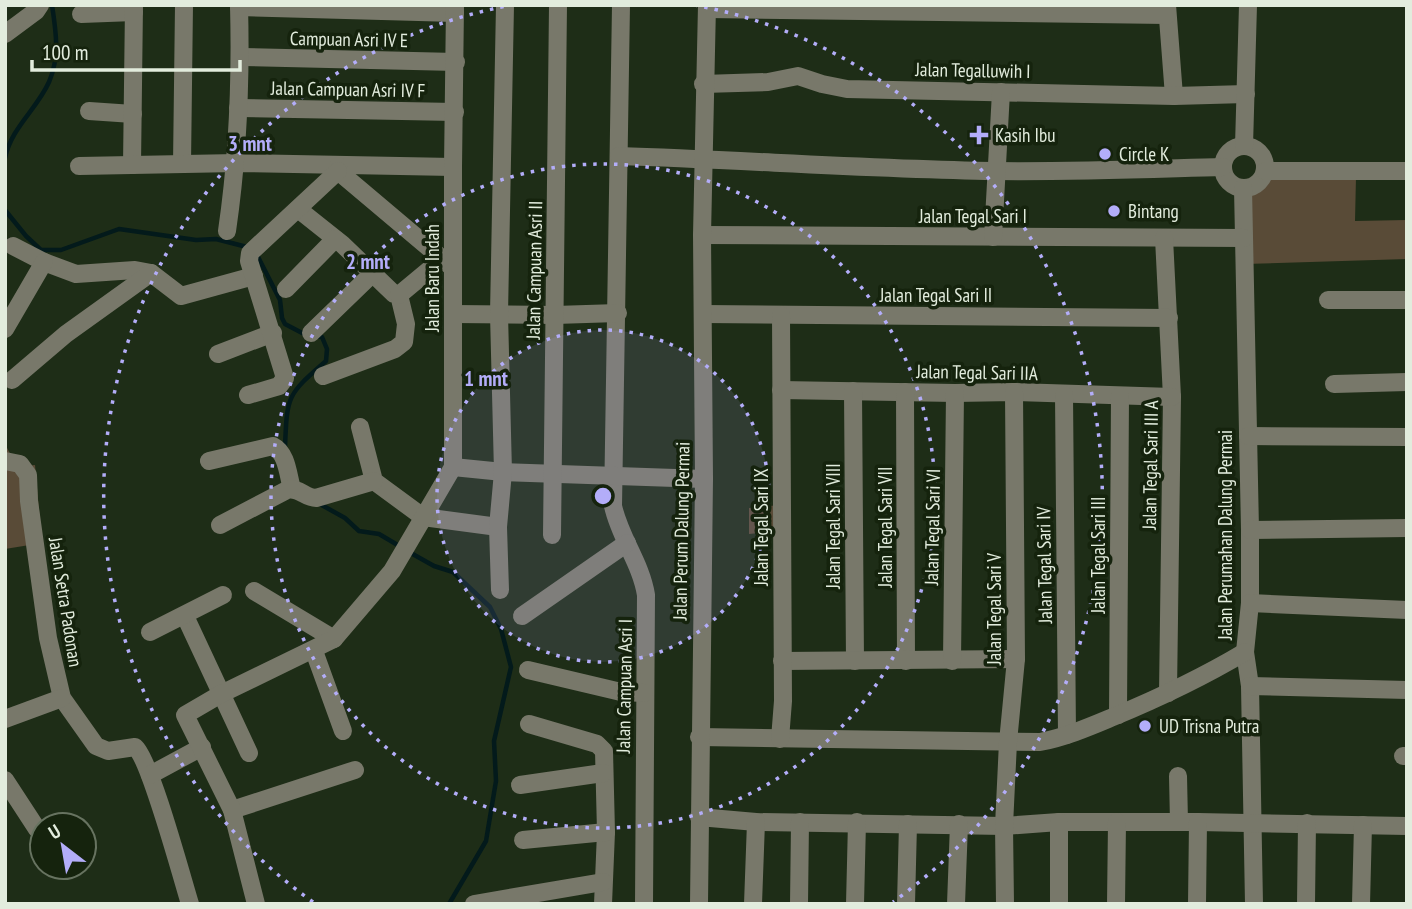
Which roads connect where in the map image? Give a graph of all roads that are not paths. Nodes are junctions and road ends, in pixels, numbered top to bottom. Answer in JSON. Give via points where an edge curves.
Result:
{"nodes":[{"id":1,"x":40,"y":5,"type":"edge"},
{"id":2,"x":184,"y":5,"type":"edge"},
{"id":3,"x":505,"y":5,"type":"edge"},
{"id":4,"x":558,"y":5,"type":"edge"},
{"id":5,"x":621,"y":5,"type":"edge"},
{"id":6,"x":1248,"y":5,"type":"edge"},
{"id":7,"x":239,"y":6,"type":"edge"},
{"id":8,"x":707,"y":7,"type":"edge"},
{"id":9,"x":784,"y":7,"type":"edge"},
{"id":10,"x":134,"y":9,"type":"edge"},
{"id":11,"x":455,"y":9,"type":"edge"},
{"id":12,"x":1167,"y":10,"type":"edge"},
{"id":13,"x":81,"y":14,"type":"dead end"},
{"id":14,"x":5,"y":34,"type":"edge"},
{"id":15,"x":241,"y":57,"type":"junction"},
{"id":16,"x":456,"y":62,"type":"junction"},
{"id":17,"x":704,"y":84,"type":"junction"},
{"id":18,"x":1001,"y":92,"type":"junction"},
{"id":19,"x":1246,"y":94,"type":"junction"},
{"id":20,"x":1174,"y":96,"type":"junction"},
{"id":21,"x":239,"y":108,"type":"junction"},
{"id":22,"x":89,"y":111,"type":"dead end"},
{"id":23,"x":455,"y":112,"type":"junction"},
{"id":24,"x":133,"y":114,"type":"junction"},
{"id":25,"x":1244,"y":146,"type":"junction"},
{"id":26,"x":619,"y":156,"type":"junction"},
{"id":27,"x":703,"y":159,"type":"junction"},
{"id":28,"x":237,"y":163,"type":"junction"},
{"id":29,"x":182,"y":164,"type":"junction"},
{"id":30,"x":132,"y":165,"type":"junction"},
{"id":31,"x":79,"y":166,"type":"dead end"},
{"id":32,"x":453,"y":167,"type":"junction"},
{"id":33,"x":1223,"y":167,"type":"junction"},
{"id":34,"x":338,"y":168,"type":"junction"},
{"id":35,"x":996,"y":171,"type":"junction"},
{"id":36,"x":1265,"y":171,"type":"junction"},
{"id":37,"x":1407,"y":171,"type":"edge"},
{"id":38,"x":1243,"y":188,"type":"junction"},
{"id":39,"x":298,"y":209,"type":"junction"},
{"id":40,"x":227,"y":231,"type":"dead end"},
{"id":41,"x":702,"y":235,"type":"junction"},
{"id":42,"x":993,"y":237,"type":"junction"},
{"id":43,"x":1164,"y":238,"type":"junction"},
{"id":44,"x":1244,"y":238,"type":"junction"},
{"id":45,"x":335,"y":239,"type":"junction"},
{"id":46,"x":13,"y":246,"type":"dead end"},
{"id":47,"x":44,"y":262,"type":"junction"},
{"id":48,"x":447,"y":264,"type":"junction"},
{"id":49,"x":151,"y":273,"type":"junction"},
{"id":50,"x":373,"y":273,"type":"junction"},
{"id":51,"x":254,"y":276,"type":"junction"},
{"id":52,"x":286,"y":289,"type":"dead end"},
{"id":53,"x":398,"y":295,"type":"junction"},
{"id":54,"x":1328,"y":300,"type":"dead end"},
{"id":55,"x":1407,"y":300,"type":"edge"},
{"id":56,"x":618,"y":313,"type":"junction"},
{"id":57,"x":453,"y":314,"type":"junction"},
{"id":58,"x":499,"y":314,"type":"junction"},
{"id":59,"x":703,"y":314,"type":"junction"},
{"id":60,"x":555,"y":315,"type":"junction"},
{"id":61,"x":781,"y":315,"type":"junction"},
{"id":62,"x":1169,"y":318,"type":"junction"},
{"id":63,"x":5,"y":329,"type":"edge"},
{"id":64,"x":273,"y":333,"type":"junction"},
{"id":65,"x":311,"y":333,"type":"dead end"},
{"id":66,"x":218,"y":354,"type":"dead end"},
{"id":67,"x":323,"y":376,"type":"dead end"},
{"id":68,"x":12,"y":380,"type":"dead end"},
{"id":69,"x":1407,"y":382,"type":"edge"},
{"id":70,"x":1335,"y":384,"type":"dead end"},
{"id":71,"x":781,"y":390,"type":"junction"},
{"id":72,"x":853,"y":391,"type":"junction"},
{"id":73,"x":905,"y":392,"type":"junction"},
{"id":74,"x":1014,"y":392,"type":"junction"},
{"id":75,"x":954,"y":393,"type":"junction"},
{"id":76,"x":248,"y":395,"type":"dead end"},
{"id":77,"x":1064,"y":395,"type":"junction"},
{"id":78,"x":1120,"y":396,"type":"junction"},
{"id":79,"x":1172,"y":397,"type":"junction"},
{"id":80,"x":360,"y":427,"type":"dead end"},
{"id":81,"x":1248,"y":436,"type":"junction"},
{"id":82,"x":1407,"y":438,"type":"edge"},
{"id":83,"x":5,"y":461,"type":"edge"},
{"id":84,"x":209,"y":461,"type":"dead end"},
{"id":85,"x":453,"y":467,"type":"junction"},
{"id":86,"x":503,"y":472,"type":"junction"},
{"id":87,"x":553,"y":472,"type":"junction"},
{"id":88,"x":615,"y":475,"type":"junction"},
{"id":89,"x":704,"y":479,"type":"junction"},
{"id":90,"x":374,"y":481,"type":"junction"},
{"id":91,"x":292,"y":489,"type":"junction"},
{"id":92,"x":423,"y":517,"type":"junction"},
{"id":93,"x":220,"y":525,"type":"dead end"},
{"id":94,"x":498,"y":527,"type":"junction"},
{"id":95,"x":1407,"y":528,"type":"edge"},
{"id":96,"x":1250,"y":530,"type":"junction"},
{"id":97,"x":552,"y":535,"type":"dead end"},
{"id":98,"x":627,"y":543,"type":"junction"},
{"id":99,"x":500,"y":590,"type":"dead end"},
{"id":100,"x":254,"y":591,"type":"dead end"},
{"id":101,"x":223,"y":595,"type":"dead end"},
{"id":102,"x":1250,"y":603,"type":"junction"},
{"id":103,"x":1407,"y":610,"type":"edge"},
{"id":104,"x":185,"y":616,"type":"junction"},
{"id":105,"x":523,"y":616,"type":"dead end"},
{"id":106,"x":150,"y":632,"type":"dead end"},
{"id":107,"x":334,"y":639,"type":"junction"},
{"id":108,"x":314,"y":651,"type":"junction"},
{"id":109,"x":1245,"y":652,"type":"junction"},
{"id":110,"x":1016,"y":659,"type":"junction"},
{"id":111,"x":782,"y":660,"type":"junction"},
{"id":112,"x":855,"y":661,"type":"junction"},
{"id":113,"x":906,"y":661,"type":"junction"},
{"id":114,"x":952,"y":661,"type":"junction"},
{"id":115,"x":528,"y":670,"type":"dead end"},
{"id":116,"x":1250,"y":687,"type":"junction"},
{"id":117,"x":1407,"y":690,"type":"edge"},
{"id":118,"x":644,"y":693,"type":"junction"},
{"id":119,"x":1168,"y":693,"type":"junction"},
{"id":120,"x":221,"y":694,"type":"junction"},
{"id":121,"x":62,"y":698,"type":"junction"},
{"id":122,"x":1118,"y":715,"type":"junction"},
{"id":123,"x":5,"y":719,"type":"edge"},
{"id":124,"x":529,"y":724,"type":"dead end"},
{"id":125,"x":343,"y":731,"type":"dead end"},
{"id":126,"x":1067,"y":735,"type":"junction"},
{"id":127,"x":699,"y":737,"type":"junction"},
{"id":128,"x":780,"y":739,"type":"junction"},
{"id":129,"x":1009,"y":742,"type":"junction"},
{"id":130,"x":202,"y":747,"type":"junction"},
{"id":131,"x":249,"y":753,"type":"dead end"},
{"id":132,"x":355,"y":770,"type":"dead end"},
{"id":133,"x":603,"y":773,"type":"junction"},
{"id":134,"x":150,"y":775,"type":"junction"},
{"id":135,"x":1178,"y":776,"type":"dead end"},
{"id":136,"x":5,"y":780,"type":"edge"},
{"id":137,"x":520,"y":785,"type":"dead end"},
{"id":138,"x":232,"y":810,"type":"junction"},
{"id":139,"x":28,"y":815,"type":"edge"},
{"id":140,"x":699,"y":817,"type":"junction"},
{"id":141,"x":756,"y":822,"type":"junction"},
{"id":142,"x":800,"y":822,"type":"junction"},
{"id":143,"x":857,"y":822,"type":"junction"},
{"id":144,"x":1059,"y":822,"type":"junction"},
{"id":145,"x":1118,"y":822,"type":"junction"},
{"id":146,"x":1179,"y":822,"type":"junction"},
{"id":147,"x":1198,"y":822,"type":"junction"},
{"id":148,"x":1307,"y":823,"type":"junction"},
{"id":149,"x":908,"y":824,"type":"junction"},
{"id":150,"x":959,"y":824,"type":"junction"},
{"id":151,"x":1254,"y":824,"type":"junction"},
{"id":152,"x":1363,"y":825,"type":"junction"},
{"id":153,"x":1004,"y":826,"type":"junction"},
{"id":154,"x":1407,"y":826,"type":"edge"},
{"id":155,"x":606,"y":832,"type":"junction"},
{"id":156,"x":523,"y":840,"type":"dead end"},
{"id":157,"x":603,"y":881,"type":"junction"},
{"id":158,"x":190,"y":904,"type":"edge"},
{"id":159,"x":256,"y":904,"type":"edge"},
{"id":160,"x":474,"y":904,"type":"edge"},
{"id":161,"x":603,"y":904,"type":"edge"},
{"id":162,"x":644,"y":904,"type":"edge"},
{"id":163,"x":699,"y":904,"type":"edge"},
{"id":164,"x":754,"y":904,"type":"edge"},
{"id":165,"x":799,"y":904,"type":"edge"},
{"id":166,"x":855,"y":904,"type":"edge"},
{"id":167,"x":906,"y":904,"type":"edge"},
{"id":168,"x":956,"y":904,"type":"edge"},
{"id":169,"x":1005,"y":904,"type":"edge"},
{"id":170,"x":1059,"y":904,"type":"edge"},
{"id":171,"x":1116,"y":904,"type":"edge"},
{"id":172,"x":1197,"y":904,"type":"edge"},
{"id":173,"x":1254,"y":904,"type":"edge"},
{"id":174,"x":1306,"y":904,"type":"edge"},
{"id":175,"x":1361,"y":904,"type":"edge"}],
"edges":[{"from":1,"to":14,"type":"street"},
{"from":2,"to":29,"type":"street"},
{"from":3,"to":58,"type":"street"},
{"from":4,"to":60,"type":"street","name":"Jalan Campuan Asri II"},
{"from":5,"to":26,"type":"street","name":"Jalan Campuan Asri I"},
{"from":6,"to":19,"type":"street"},
{"from":7,"to":11,"type":"street"},
{"from":7,"to":15,"type":"street"},
{"from":8,"to":9,"type":"street"},
{"from":8,"to":17,"type":"street","name":"Jalan Perum Dalung Permai"},
{"from":9,"to":12,"type":"street"},
{"from":10,"to":13,"type":"street"},
{"from":10,"to":24,"type":"street"},
{"from":11,"to":16,"type":"street","name":"Jalan Baru Indah"},
{"from":12,"to":20,"type":"street"},
{"from":15,"to":16,"type":"street","name":"Campuan Asri IV E"},
{"from":15,"to":21,"type":"street"},
{"from":16,"to":23,"type":"street","name":"Jalan Baru Indah"},
{"from":17,"to":18,"type":"street","name":"Jalan Tegalluwih I","via":[[798,76],[848,89]]},
{"from":17,"to":27,"type":"street","name":"Jalan Perum Dalung Permai"},
{"from":18,"to":20,"type":"street","name":"Jalan Tegalluwih I"},
{"from":18,"to":35,"type":"street"},
{"from":19,"to":20,"type":"street","name":"Jalan Tegalluwih I"},
{"from":19,"to":25,"type":"street"},
{"from":21,"to":23,"type":"street","name":"Jalan Campuan Asri IV F"},
{"from":21,"to":28,"type":"street"},
{"from":22,"to":24,"type":"street"},
{"from":23,"to":32,"type":"street","name":"Jalan Baru Indah"},
{"from":24,"to":30,"type":"street"},
{"from":25,"to":33,"type":"street","via":[[1229,152]]},
{"from":25,"to":36,"type":"street","via":[[1260,153]]},
{"from":26,"to":27,"type":"street"},
{"from":26,"to":56,"type":"street","name":"Jalan Campuan Asri I"},
{"from":27,"to":35,"type":"street"},
{"from":27,"to":41,"type":"street","name":"Jalan Perum Dalung Permai"},
{"from":28,"to":29,"type":"street"},
{"from":28,"to":34,"type":"street"},
{"from":28,"to":40,"type":"street"},
{"from":29,"to":30,"type":"street"},
{"from":30,"to":31,"type":"street"},
{"from":32,"to":34,"type":"street"},
{"from":32,"to":48,"type":"street","name":"Jalan Baru Indah"},
{"from":33,"to":35,"type":"street"},
{"from":33,"to":38,"type":"street","via":[[1228,182]]},
{"from":34,"to":39,"type":"street"},
{"from":34,"to":48,"type":"street"},
{"from":35,"to":42,"type":"street"},
{"from":36,"to":37,"type":"street"},
{"from":36,"to":38,"type":"street","via":[[1255,186]]},
{"from":38,"to":44,"type":"street","name":"Jalan Perumahan Dalung Permai"},
{"from":39,"to":45,"type":"street"},
{"from":39,"to":51,"type":"street","via":[[250,253]]},
{"from":41,"to":42,"type":"street","name":"Jalan Tegal Sari I"},
{"from":41,"to":59,"type":"street","name":"Jalan Perum Dalung Permai"},
{"from":42,"to":43,"type":"street","name":"Jalan Tegal Sari I"},
{"from":43,"to":44,"type":"street","name":"Jalan Tegal Sari I"},
{"from":43,"to":62,"type":"street","name":"Jalan Tegal Sari III A"},
{"from":44,"to":81,"type":"street","name":"Jalan Perumahan Dalung Permai"},
{"from":45,"to":50,"type":"street"},
{"from":45,"to":52,"type":"street"},
{"from":46,"to":47,"type":"street"},
{"from":47,"to":49,"type":"street","via":[[76,274]]},
{"from":47,"to":63,"type":"street"},
{"from":48,"to":53,"type":"street"},
{"from":48,"to":57,"type":"street","name":"Jalan Baru Indah"},
{"from":49,"to":51,"type":"street","via":[[174,293],[186,296]]},
{"from":49,"to":68,"type":"street","via":[[66,334]]},
{"from":50,"to":53,"type":"street"},
{"from":50,"to":65,"type":"street"},
{"from":51,"to":64,"type":"street"},
{"from":53,"to":67,"type":"street","via":[[406,324],[404,342]]},
{"from":54,"to":55,"type":"street"},
{"from":56,"to":60,"type":"street"},
{"from":56,"to":88,"type":"street","name":"Jalan Campuan Asri I"},
{"from":57,"to":58,"type":"street"},
{"from":57,"to":85,"type":"street","name":"Jalan Baru Indah"},
{"from":58,"to":60,"type":"street"},
{"from":58,"to":86,"type":"street"},
{"from":59,"to":61,"type":"street","name":"Jalan Tegal Sari II"},
{"from":59,"to":89,"type":"street","name":"Jalan Perum Dalung Permai"},
{"from":60,"to":87,"type":"street","name":"Jalan Campuan Asri II"},
{"from":61,"to":62,"type":"street","name":"Jalan Tegal Sari II"},
{"from":61,"to":71,"type":"street","name":"Jalan Tegal Sari IX"},
{"from":62,"to":79,"type":"street","name":"Jalan Tegal Sari III A"},
{"from":64,"to":66,"type":"street"},
{"from":64,"to":76,"type":"street","via":[[284,381]]},
{"from":69,"to":70,"type":"street"},
{"from":71,"to":72,"type":"street","name":"Jalan Tegal Sari IIA"},
{"from":71,"to":111,"type":"street","name":"Jalan Tegal Sari IX"},
{"from":72,"to":73,"type":"street","name":"Jalan Tegal Sari IIA"},
{"from":72,"to":112,"type":"street","name":"Jalan Tegal Sari VIII"},
{"from":73,"to":75,"type":"street","name":"Jalan Tegal Sari IIA"},
{"from":73,"to":113,"type":"street","name":"Jalan Tegal Sari VII"},
{"from":74,"to":75,"type":"street","name":"Jalan Tegal Sari IIA"},
{"from":74,"to":77,"type":"street","name":"Jalan Tegal Sari IIA"},
{"from":74,"to":110,"type":"street","name":"Jalan Tegal Sari V"},
{"from":75,"to":114,"type":"street","name":"Jalan Tegal Sari VI"},
{"from":77,"to":78,"type":"street","name":"Jalan Tegal Sari IIA"},
{"from":77,"to":126,"type":"street","name":"Jalan Tegal Sari IV"},
{"from":78,"to":79,"type":"street","name":"Jalan Tegal Sari IIA"},
{"from":78,"to":122,"type":"street","name":"Jalan Tegal Sari III"},
{"from":79,"to":119,"type":"street","name":"Jalan Tegal Sari III A"},
{"from":80,"to":90,"type":"street"},
{"from":81,"to":82,"type":"street"},
{"from":81,"to":96,"type":"street","name":"Jalan Perumahan Dalung Permai"},
{"from":83,"to":121,"type":"street","name":"Jalan Setra Padonan","via":[[20,464],[28,475],[48,638]]},
{"from":84,"to":91,"type":"street","via":[[273,446],[283,455]]},
{"from":85,"to":86,"type":"street"},
{"from":85,"to":92,"type":"street"},
{"from":86,"to":87,"type":"street"},
{"from":86,"to":94,"type":"street"},
{"from":87,"to":88,"type":"street"},
{"from":87,"to":97,"type":"street","name":"Jalan Campuan Asri II"},
{"from":88,"to":89,"type":"street"},
{"from":88,"to":98,"type":"street","name":"Jalan Campuan Asri I","via":[[613,506]]},
{"from":89,"to":127,"type":"street","name":"Jalan Perum Dalung Permai"},
{"from":90,"to":91,"type":"street","via":[[318,498]]},
{"from":90,"to":92,"type":"street"},
{"from":91,"to":93,"type":"street"},
{"from":92,"to":94,"type":"street"},
{"from":92,"to":107,"type":"street","via":[[392,571]]},
{"from":94,"to":99,"type":"street"},
{"from":95,"to":96,"type":"street"},
{"from":96,"to":102,"type":"street","name":"Jalan Perumahan Dalung Permai"},
{"from":98,"to":105,"type":"street"},
{"from":98,"to":118,"type":"street","name":"Jalan Campuan Asri I","via":[[646,595]]},
{"from":100,"to":107,"type":"street"},
{"from":101,"to":104,"type":"street"},
{"from":102,"to":103,"type":"street"},
{"from":102,"to":109,"type":"street","name":"Jalan Perumahan Dalung Permai"},
{"from":104,"to":106,"type":"street"},
{"from":104,"to":120,"type":"street"},
{"from":107,"to":108,"type":"street"},
{"from":108,"to":120,"type":"street"},
{"from":108,"to":125,"type":"street"},
{"from":109,"to":116,"type":"street"},
{"from":109,"to":119,"type":"street","name":"Jalan Perumahan Dalung Permai"},
{"from":110,"to":114,"type":"street"},
{"from":110,"to":129,"type":"street","name":"Jalan Tegal Sari V"},
{"from":111,"to":112,"type":"street"},
{"from":111,"to":128,"type":"street","name":"Jalan Tegal Sari IX"},
{"from":112,"to":113,"type":"street"},
{"from":113,"to":114,"type":"street"},
{"from":115,"to":118,"type":"street"},
{"from":116,"to":117,"type":"street"},
{"from":116,"to":151,"type":"street"},
{"from":118,"to":162,"type":"street","name":"Jalan Campuan Asri I"},
{"from":119,"to":122,"type":"street","name":"Jalan Perumahan Dalung Permai"},
{"from":120,"to":130,"type":"street","via":[[185,715]]},
{"from":120,"to":131,"type":"street"},
{"from":121,"to":123,"type":"street"},
{"from":121,"to":134,"type":"street","name":"Jalan Setra Padonan","via":[[86,736],[108,751],[135,747]]},
{"from":122,"to":126,"type":"street","name":"Jalan Perumahan Dalung Permai"},
{"from":124,"to":133,"type":"street","via":[[600,745]]},
{"from":126,"to":129,"type":"street","name":"Jalan Perumahan Dalung Permai","via":[[1040,742]]},
{"from":127,"to":128,"type":"street","name":"Jalan Perumahan Dalung Permai"},
{"from":127,"to":140,"type":"street","name":"Jalan Perum Dalung Permai"},
{"from":128,"to":129,"type":"street","name":"Jalan Perumahan Dalung Permai"},
{"from":129,"to":153,"type":"street","name":"Jalan Tegal Sari V"},
{"from":130,"to":134,"type":"street"},
{"from":130,"to":138,"type":"street"},
{"from":132,"to":138,"type":"street"},
{"from":133,"to":137,"type":"street"},
{"from":133,"to":155,"type":"street"},
{"from":134,"to":158,"type":"street"},
{"from":135,"to":146,"type":"street"},
{"from":136,"to":139,"type":"street"},
{"from":138,"to":159,"type":"street"},
{"from":140,"to":141,"type":"street"},
{"from":140,"to":163,"type":"street","name":"Jalan Perum Dalung Permai"},
{"from":141,"to":142,"type":"street"},
{"from":141,"to":164,"type":"street"},
{"from":142,"to":143,"type":"street"},
{"from":142,"to":165,"type":"street"},
{"from":143,"to":149,"type":"street"},
{"from":143,"to":166,"type":"street"},
{"from":144,"to":145,"type":"street"},
{"from":144,"to":153,"type":"street"},
{"from":144,"to":170,"type":"street"},
{"from":145,"to":146,"type":"street"},
{"from":145,"to":171,"type":"street"},
{"from":146,"to":147,"type":"street"},
{"from":147,"to":151,"type":"street"},
{"from":147,"to":172,"type":"street"},
{"from":148,"to":151,"type":"street"},
{"from":148,"to":152,"type":"street"},
{"from":148,"to":174,"type":"street"},
{"from":149,"to":150,"type":"street"},
{"from":149,"to":167,"type":"street"},
{"from":150,"to":153,"type":"street"},
{"from":150,"to":168,"type":"street"},
{"from":151,"to":173,"type":"street"},
{"from":152,"to":154,"type":"street"},
{"from":152,"to":175,"type":"street"},
{"from":153,"to":169,"type":"street","name":"Jalan Tegal Sari V"},
{"from":155,"to":156,"type":"street"},
{"from":155,"to":157,"type":"street"},
{"from":157,"to":160,"type":"street"},
{"from":157,"to":161,"type":"street"}]}
